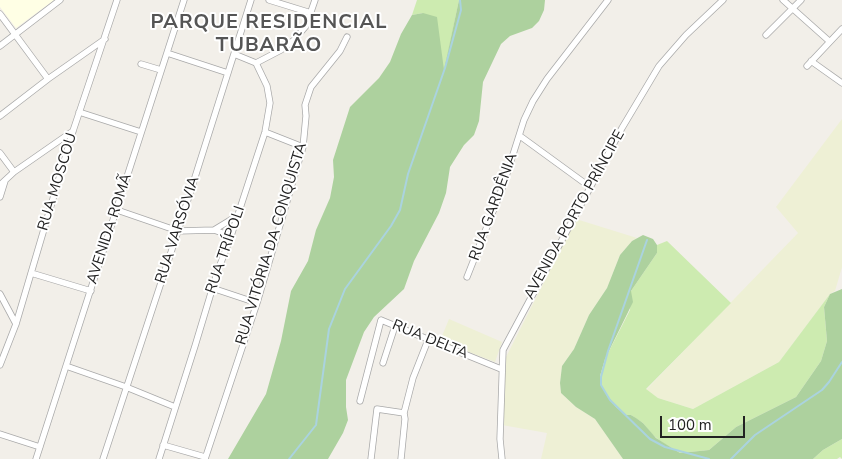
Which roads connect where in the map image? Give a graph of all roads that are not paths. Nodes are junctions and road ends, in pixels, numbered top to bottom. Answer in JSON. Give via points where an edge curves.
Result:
{"nodes":[{"id":1,"x":60,"y":0,"type":"edge"},
{"id":2,"x":117,"y":0,"type":"edge"},
{"id":3,"x":184,"y":0,"type":"edge"},
{"id":4,"x":250,"y":0,"type":"edge"},
{"id":5,"x":269,"y":0,"type":"edge"},
{"id":6,"x":315,"y":0,"type":"edge"},
{"id":7,"x":608,"y":0,"type":"edge"},
{"id":8,"x":723,"y":0,"type":"edge"},
{"id":9,"x":783,"y":0,"type":"edge"},
{"id":10,"x":801,"y":0,"type":"edge"},
{"id":11,"x":792,"y":9,"type":"junction"},
{"id":12,"x":311,"y":13,"type":"junction"},
{"id":13,"x":0,"y":14,"type":"edge"},
{"id":14,"x":842,"y":29,"type":"edge"},
{"id":15,"x":16,"y":34,"type":"junction"},
{"id":16,"x":766,"y":35,"type":"dead end"},
{"id":17,"x":347,"y":37,"type":"dead end"},
{"id":18,"x":105,"y":39,"type":"junction"},
{"id":19,"x":829,"y":42,"type":"junction"},
{"id":20,"x":0,"y":46,"type":"edge"},
{"id":21,"x":166,"y":53,"type":"junction"},
{"id":22,"x":234,"y":54,"type":"junction"},
{"id":23,"x":256,"y":63,"type":"junction"},
{"id":24,"x":141,"y":64,"type":"dead end"},
{"id":25,"x":161,"y":70,"type":"junction"},
{"id":26,"x":228,"y":73,"type":"junction"},
{"id":27,"x":48,"y":79,"type":"junction"},
{"id":28,"x":842,"y":83,"type":"edge"},
{"id":29,"x":79,"y":112,"type":"junction"},
{"id":30,"x":0,"y":116,"type":"edge"},
{"id":31,"x":73,"y":131,"type":"junction"},
{"id":32,"x":141,"y":132,"type":"junction"},
{"id":33,"x":265,"y":132,"type":"junction"},
{"id":34,"x":520,"y":136,"type":"junction"},
{"id":35,"x":303,"y":148,"type":"junction"},
{"id":36,"x":0,"y":153,"type":"edge"},
{"id":37,"x":14,"y":172,"type":"junction"},
{"id":38,"x":3,"y":183,"type":"edge"},
{"id":39,"x":590,"y":188,"type":"junction"},
{"id":40,"x":0,"y":197,"type":"edge"},
{"id":41,"x":116,"y":210,"type":"junction"},
{"id":42,"x":237,"y":216,"type":"junction"},
{"id":43,"x":214,"y":230,"type":"junction"},
{"id":44,"x":178,"y":231,"type":"junction"},
{"id":45,"x":231,"y":236,"type":"junction"},
{"id":46,"x":31,"y":273,"type":"junction"},
{"id":47,"x":467,"y":277,"type":"dead end"},
{"id":48,"x":212,"y":288,"type":"junction"},
{"id":49,"x":91,"y":291,"type":"junction"},
{"id":50,"x":0,"y":294,"type":"edge"},
{"id":51,"x":256,"y":303,"type":"junction"},
{"id":52,"x":16,"y":324,"type":"junction"},
{"id":53,"x":395,"y":326,"type":"junction"},
{"id":54,"x":428,"y":340,"type":"junction"},
{"id":55,"x":383,"y":364,"type":"dead end"},
{"id":56,"x":0,"y":365,"type":"edge"},
{"id":57,"x":66,"y":366,"type":"junction"},
{"id":58,"x":502,"y":369,"type":"junction"},
{"id":59,"x":126,"y":386,"type":"junction"},
{"id":60,"x":360,"y":401,"type":"dead end"},
{"id":61,"x":175,"y":407,"type":"junction"},
{"id":62,"x":404,"y":413,"type":"junction"},
{"id":63,"x":0,"y":434,"type":"edge"},
{"id":64,"x":163,"y":445,"type":"junction"},
{"id":65,"x":40,"y":447,"type":"junction"},
{"id":66,"x":205,"y":458,"type":"edge"},
{"id":67,"x":36,"y":459,"type":"edge"},
{"id":68,"x":103,"y":459,"type":"edge"},
{"id":69,"x":159,"y":459,"type":"edge"},
{"id":70,"x":371,"y":459,"type":"edge"},
{"id":71,"x":401,"y":459,"type":"edge"},
{"id":72,"x":502,"y":459,"type":"edge"}],
"edges":[{"from":1,"to":15,"type":"street"},
{"from":2,"to":18,"type":"street","name":"RUA MOSCOU"},
{"from":3,"to":21,"type":"street","name":"AVENIDA ROMÃ"},
{"from":4,"to":22,"type":"street","name":"RUA VARSÓVIA"},
{"from":5,"to":12,"type":"street"},
{"from":6,"to":12,"type":"street"},
{"from":7,"to":34,"type":"street","name":"RUA GARDÊNIA","via":[[547,79],[533,101]]},
{"from":8,"to":39,"type":"street","name":"AVENIDA PORTO PRÍNCIPE","via":[[659,66]]},
{"from":9,"to":11,"type":"street"},
{"from":10,"to":11,"type":"street"},
{"from":11,"to":16,"type":"street"},
{"from":11,"to":19,"type":"street"},
{"from":12,"to":23,"type":"street","via":[[306,26],[294,40]]},
{"from":13,"to":15,"type":"street"},
{"from":14,"to":19,"type":"street"},
{"from":15,"to":20,"type":"street"},
{"from":15,"to":27,"type":"street"},
{"from":17,"to":35,"type":"street","name":"RUA VITÓRIA DA CONQUISTA","via":[[340,52],[311,87],[305,105]]},
{"from":18,"to":27,"type":"street"},
{"from":18,"to":29,"type":"street","name":"RUA MOSCOU"},
{"from":19,"to":28,"type":"street","via":[[809,64]]},
{"from":21,"to":25,"type":"street","name":"AVENIDA ROMÃ"},
{"from":21,"to":26,"type":"street"},
{"from":22,"to":23,"type":"street"},
{"from":22,"to":26,"type":"street","name":"RUA VARSÓVIA"},
{"from":23,"to":33,"type":"street","name":"RUA TRÍPOLI","via":[[267,86],[270,103]]},
{"from":24,"to":25,"type":"street"},
{"from":25,"to":32,"type":"street","name":"AVENIDA ROMÃ"},
{"from":26,"to":44,"type":"street","name":"RUA VARSÓVIA"},
{"from":27,"to":30,"type":"street"},
{"from":29,"to":31,"type":"street","name":"RUA MOSCOU"},
{"from":29,"to":32,"type":"street"},
{"from":31,"to":37,"type":"street"},
{"from":31,"to":46,"type":"street","name":"RUA MOSCOU"},
{"from":32,"to":41,"type":"street","name":"AVENIDA ROMÃ"},
{"from":33,"to":35,"type":"street"},
{"from":33,"to":42,"type":"street","name":"RUA TRÍPOLI"},
{"from":34,"to":39,"type":"street"},
{"from":34,"to":47,"type":"street","name":"RUA GARDÊNIA"},
{"from":35,"to":51,"type":"street","name":"RUA VITÓRIA DA CONQUISTA"},
{"from":36,"to":37,"type":"street"},
{"from":37,"to":38,"type":"street"},
{"from":38,"to":40,"type":"street"},
{"from":39,"to":58,"type":"street","name":"AVENIDA PORTO PRÍNCIPE","via":[[503,350]]},
{"from":41,"to":44,"type":"street"},
{"from":41,"to":49,"type":"street","name":"AVENIDA ROMÃ"},
{"from":42,"to":43,"type":"street"},
{"from":42,"to":45,"type":"street","name":"RUA TRÍPOLI"},
{"from":43,"to":44,"type":"street"},
{"from":43,"to":45,"type":"street"},
{"from":44,"to":59,"type":"street","name":"RUA VARSÓVIA"},
{"from":45,"to":48,"type":"street","name":"RUA TRÍPOLI"},
{"from":46,"to":49,"type":"street"},
{"from":46,"to":52,"type":"street","name":"RUA MOSCOU"},
{"from":48,"to":51,"type":"street"},
{"from":48,"to":61,"type":"street","name":"RUA TRÍPOLI"},
{"from":49,"to":57,"type":"street","name":"AVENIDA ROMÃ"},
{"from":50,"to":52,"type":"street"},
{"from":51,"to":66,"type":"street","name":"RUA VITÓRIA DA CONQUISTA"},
{"from":52,"to":56,"type":"street","name":"RUA MOSCOU"},
{"from":53,"to":54,"type":"street","name":"RUA DELTA"},
{"from":53,"to":55,"type":"street"},
{"from":53,"to":60,"type":"street","name":"RUA DELTA","via":[[381,320]]},
{"from":54,"to":58,"type":"street","name":"RUA DELTA"},
{"from":54,"to":62,"type":"street"},
{"from":57,"to":59,"type":"street"},
{"from":57,"to":65,"type":"street","name":"AVENIDA ROMÃ"},
{"from":58,"to":72,"type":"street","name":"AVENIDA PORTO PRÍNCIPE"},
{"from":59,"to":61,"type":"street"},
{"from":59,"to":68,"type":"street","name":"RUA VARSÓVIA"},
{"from":61,"to":64,"type":"street","name":"RUA TRÍPOLI"},
{"from":62,"to":70,"type":"street","via":[[377,409]]},
{"from":62,"to":71,"type":"street"},
{"from":63,"to":65,"type":"street"},
{"from":64,"to":66,"type":"street"},
{"from":64,"to":69,"type":"street","name":"RUA TRÍPOLI"},
{"from":65,"to":67,"type":"street","name":"AVENIDA ROMÃ"}]}
